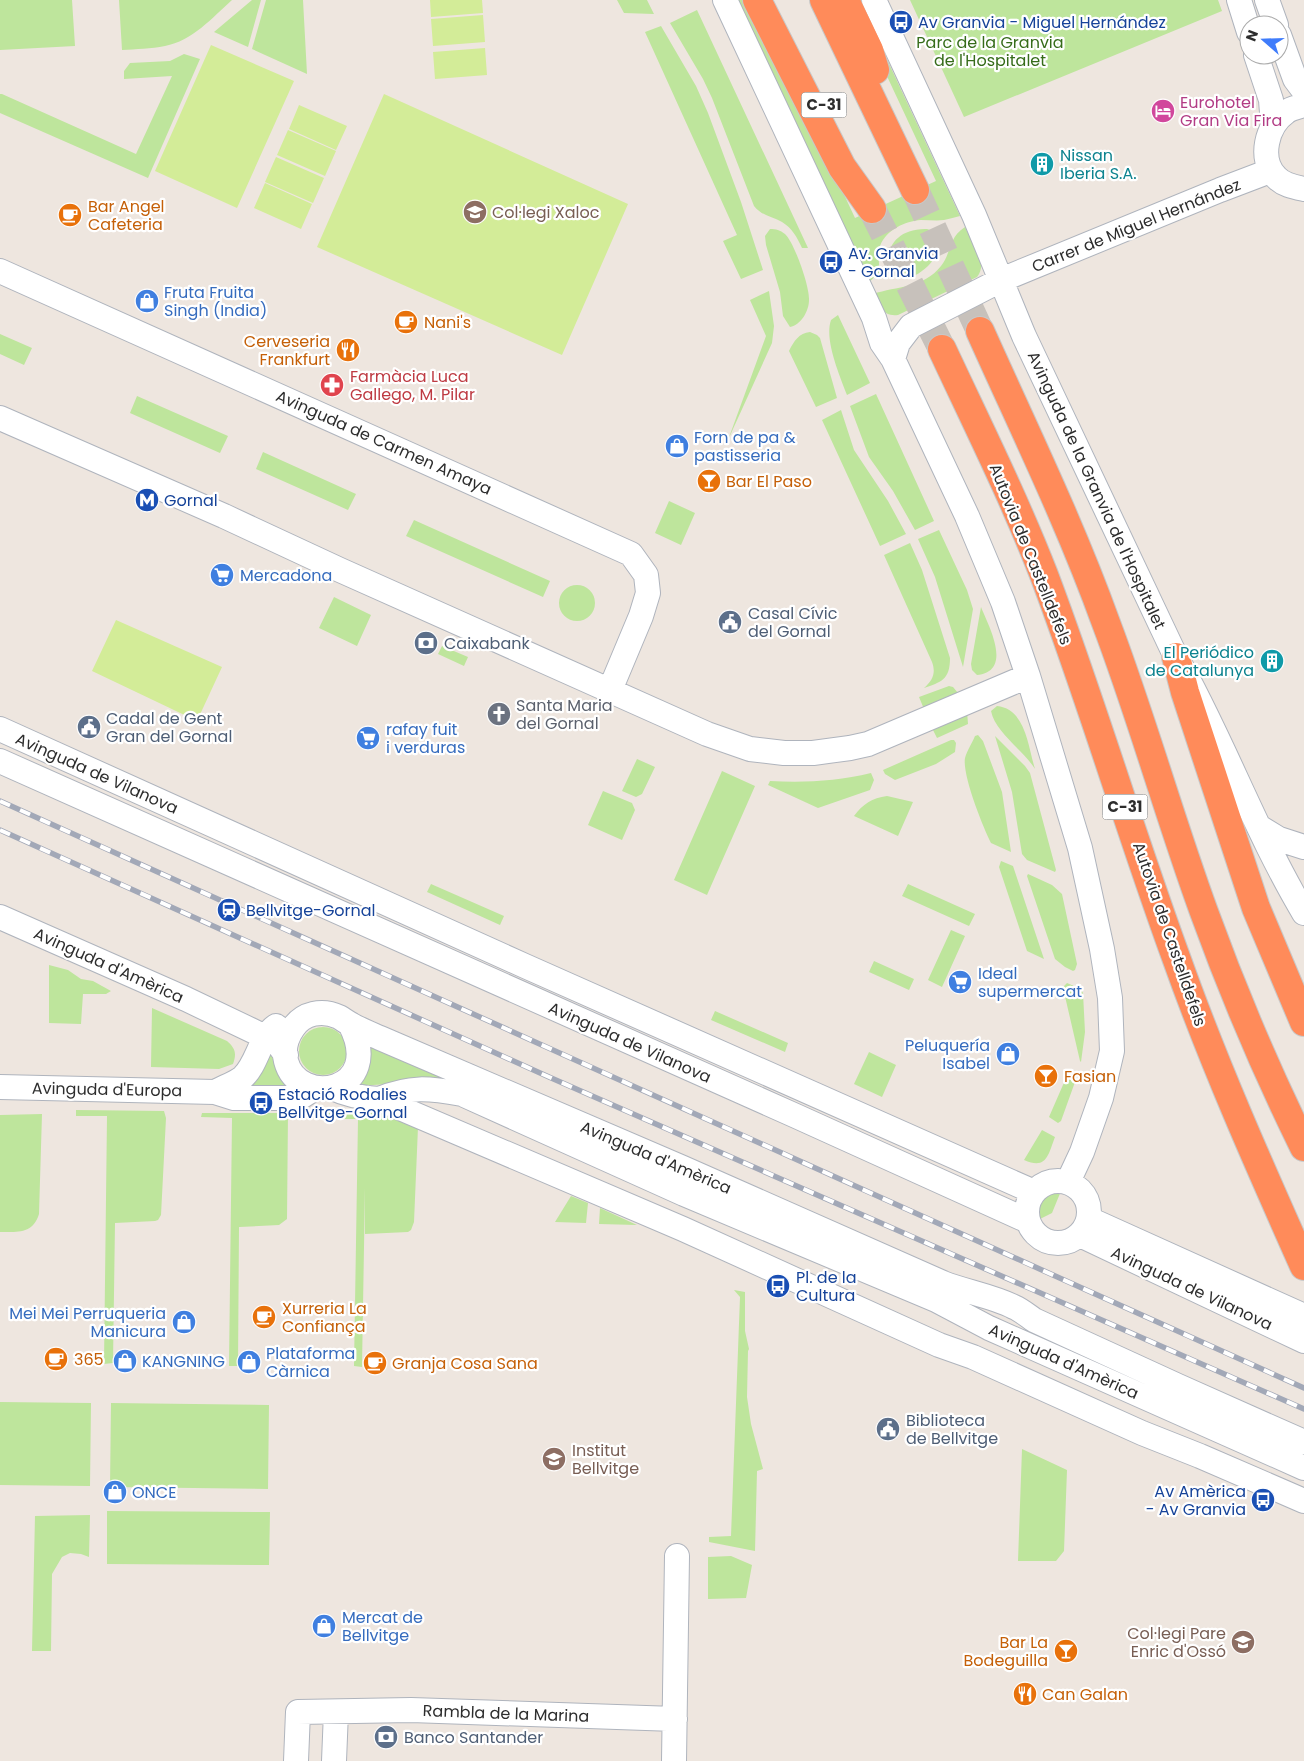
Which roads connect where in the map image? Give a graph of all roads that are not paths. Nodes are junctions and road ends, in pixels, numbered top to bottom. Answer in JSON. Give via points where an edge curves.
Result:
{"nodes":[{"id":1,"x":757,"y":0,"type":"edge"},
{"id":2,"x":776,"y":0,"type":"edge"},
{"id":3,"x":824,"y":0,"type":"edge"},
{"id":4,"x":846,"y":0,"type":"edge"},
{"id":5,"x":874,"y":0,"type":"edge"},
{"id":6,"x":1239,"y":0,"type":"edge"},
{"id":7,"x":1267,"y":0,"type":"edge"},
{"id":8,"x":728,"y":8,"type":"edge"},
{"id":9,"x":1244,"y":15,"type":"edge"},
{"id":10,"x":1272,"y":15,"type":"edge"},
{"id":11,"x":1289,"y":62,"type":"edge"},
{"id":12,"x":1259,"y":65,"type":"edge"},
{"id":13,"x":1304,"y":91,"type":"edge"},
{"id":14,"x":1304,"y":105,"type":"edge"},
{"id":15,"x":1273,"y":125,"type":"junction"},
{"id":16,"x":1270,"y":171,"type":"junction"},
{"id":17,"x":1304,"y":189,"type":"edge"},
{"id":18,"x":0,"y":271,"type":"edge"},
{"id":19,"x":1001,"y":280,"type":"junction"},
{"id":20,"x":874,"y":318,"type":"junction"},
{"id":21,"x":911,"y":326,"type":"junction"},
{"id":22,"x":980,"y":331,"type":"tunnel mouth"},
{"id":23,"x":942,"y":349,"type":"tunnel mouth"},
{"id":24,"x":893,"y":359,"type":"junction"},
{"id":25,"x":0,"y":418,"type":"edge"},
{"id":26,"x":1176,"y":657,"type":"junction"},
{"id":27,"x":1028,"y":676,"type":"junction"},
{"id":28,"x":610,"y":690,"type":"junction"},
{"id":29,"x":0,"y":729,"type":"edge"},
{"id":30,"x":0,"y":761,"type":"edge"},
{"id":31,"x":194,"y":817,"type":"junction"},
{"id":32,"x":1260,"y":828,"type":"junction"},
{"id":33,"x":187,"y":844,"type":"junction"},
{"id":34,"x":255,"y":845,"type":"junction"},
{"id":35,"x":1304,"y":847,"type":"edge"},
{"id":36,"x":232,"y":864,"type":"junction"},
{"id":37,"x":1304,"y":913,"type":"edge"},
{"id":38,"x":0,"y":917,"type":"edge"},
{"id":39,"x":218,"y":1014,"type":"junction"},
{"id":40,"x":301,"y":1018,"type":"junction"},
{"id":41,"x":1304,"y":1022,"type":"edge"},
{"id":42,"x":350,"y":1024,"type":"junction"},
{"id":43,"x":272,"y":1031,"type":"junction"},
{"id":44,"x":286,"y":1055,"type":"junction"},
{"id":45,"x":252,"y":1064,"type":"junction"},
{"id":46,"x":0,"y":1087,"type":"edge"},
{"id":47,"x":324,"y":1088,"type":"junction"},
{"id":48,"x":215,"y":1092,"type":"junction"},
{"id":49,"x":379,"y":1099,"type":"junction"},
{"id":50,"x":1302,"y":1142,"type":"edge"},
{"id":51,"x":1068,"y":1182,"type":"junction"},
{"id":52,"x":1034,"y":1192,"type":"junction"},
{"id":53,"x":1028,"y":1221,"type":"junction"},
{"id":54,"x":1084,"y":1227,"type":"junction"},
{"id":55,"x":1304,"y":1266,"type":"edge"},
{"id":56,"x":961,"y":1301,"type":"junction"},
{"id":57,"x":1304,"y":1316,"type":"edge"},
{"id":58,"x":1304,"y":1341,"type":"edge"},
{"id":59,"x":959,"y":1352,"type":"junction"},
{"id":60,"x":1178,"y":1386,"type":"junction"},
{"id":61,"x":1168,"y":1408,"type":"junction"},
{"id":62,"x":1304,"y":1442,"type":"edge"},
{"id":63,"x":1168,"y":1443,"type":"junction"},
{"id":64,"x":1304,"y":1468,"type":"edge"},
{"id":65,"x":1304,"y":1501,"type":"edge"},
{"id":66,"x":677,"y":1556,"type":"dead end"},
{"id":67,"x":336,"y":1712,"type":"junction"},
{"id":68,"x":675,"y":1719,"type":"junction"},
{"id":69,"x":296,"y":1761,"type":"edge"},
{"id":70,"x":334,"y":1761,"type":"edge"},
{"id":71,"x":674,"y":1761,"type":"edge"}],
"edges":[{"from":1,"to":2,"type":"highway","number":"C-31","via":[[842,167],[872,209]]},
{"from":3,"to":4,"type":"highway","number":"C-31","via":[[915,190],[869,50]]},
{"from":5,"to":19,"type":"street","name":"Avinguda de la Granvia de l'Hospitalet"},
{"from":6,"to":9,"type":"street"},
{"from":7,"to":10,"type":"street"},
{"from":8,"to":20,"type":"street"},
{"from":11,"to":13,"type":"street"},
{"from":12,"to":15,"type":"street","via":[[1271,100]]},
{"from":14,"to":15,"type":"street","via":[[1287,111]]},
{"from":15,"to":16,"type":"street","via":[[1266,149]]},
{"from":16,"to":17,"type":"street","via":[[1276,179],[1289,186]]},
{"from":16,"to":19,"type":"street","name":"Carrer de Miguel Hernández"},
{"from":18,"to":28,"type":"street","name":"Avinguda de Carmen Amaya","via":[[631,554],[646,575],[648,593]]},
{"from":19,"to":21,"type":"street"},
{"from":19,"to":26,"type":"street","name":"Avinguda de la Granvia de l'Hospitalet","via":[[1024,336]]},
{"from":20,"to":21,"type":"street","via":[[889,325]]},
{"from":20,"to":24,"type":"street","via":[[882,343]]},
{"from":21,"to":24,"type":"street","via":[[898,343]]},
{"from":22,"to":50,"type":"highway","number":"C-31","via":[[1062,513],[1106,621],[1203,910],[1245,1019]]},
{"from":23,"to":55,"type":"highway","name":"Autovia de Castelldefels","number":"C-31","via":[[1044,575],[1176,958],[1221,1077]]},
{"from":24,"to":27,"type":"street","via":[[971,525],[1003,602]]},
{"from":25,"to":28,"type":"street"},
{"from":26,"to":32,"type":"street","name":"Avinguda de la Granvia de l'Hospitalet"},
{"from":26,"to":41,"type":"highway","via":[[1256,908]]},
{"from":27,"to":28,"type":"street","via":[[868,744],[813,753],[750,749],[707,734]]},
{"from":27,"to":51,"type":"street","via":[[1080,848],[1110,998],[1112,1051],[1101,1098]]},
{"from":29,"to":31,"type":"street","name":"Avinguda de Vilanova"},
{"from":30,"to":33,"type":"street","name":"Avinguda de Vilanova"},
{"from":31,"to":33,"type":"street","name":"Avinguda de Vilanova","via":[[200,828],[198,839]]},
{"from":31,"to":34,"type":"street","name":"Avinguda de Vilanova"},
{"from":32,"to":35,"type":"street","via":[[1279,839]]},
{"from":32,"to":37,"type":"street","name":"Avinguda de la Granvia de l'Hospitalet"},
{"from":33,"to":36,"type":"street","name":"Avinguda de Vilanova"},
{"from":34,"to":36,"type":"street","via":[[239,848]]},
{"from":34,"to":52,"type":"street","name":"Avinguda de Vilanova"},
{"from":36,"to":53,"type":"street","name":"Avinguda de Vilanova"},
{"from":38,"to":39,"type":"street","name":"Avinguda d'Amèrica"},
{"from":39,"to":43,"type":"street","name":"Avinguda d'Amèrica"},
{"from":39,"to":45,"type":"street","name":"Avinguda d'Amèrica","via":[[246,1038],[251,1048]]},
{"from":40,"to":42,"type":"street","name":"Avinguda d'Amèrica","via":[[313,1013],[326,1013]]},
{"from":40,"to":43,"type":"street"},
{"from":40,"to":44,"type":"street","via":[[288,1036]]},
{"from":42,"to":47,"type":"street","via":[[360,1048],[354,1073],[345,1083]]},
{"from":42,"to":56,"type":"street","name":"Avinguda d'Amèrica"},
{"from":43,"to":44,"type":"street","name":"Avinguda d'Amèrica"},
{"from":43,"to":45,"type":"street","name":"Avinguda d'Europa"},
{"from":44,"to":47,"type":"street","name":"Avinguda d'Amèrica","via":[[295,1076],[302,1082]]},
{"from":45,"to":48,"type":"street","name":"Avinguda d'Europa","via":[[242,1078]]},
{"from":46,"to":48,"type":"street","name":"Avinguda d'Europa"},
{"from":47,"to":48,"type":"street","name":"Avinguda d'Europa","via":[[291,1098],[234,1098]]},
{"from":47,"to":49,"type":"street","name":"Avinguda d'Amèrica","via":[[360,1098]]},
{"from":49,"to":56,"type":"street","name":"Avinguda d'Amèrica","via":[[400,1091],[427,1089],[462,1094],[684,1194]]},
{"from":49,"to":59,"type":"street","name":"Avinguda d'Amèrica"},
{"from":51,"to":52,"type":"street","via":[[1050,1182]]},
{"from":51,"to":54,"type":"street","via":[[1078,1187],[1088,1204]]},
{"from":52,"to":53,"type":"street","via":[[1027,1210]]},
{"from":53,"to":54,"type":"street","via":[[1033,1231],[1046,1241],[1057,1243],[1070,1241]]},
{"from":54,"to":57,"type":"street","name":"Avinguda de Vilanova"},
{"from":54,"to":58,"type":"street","name":"Avinguda de Vilanova"},
{"from":56,"to":59,"type":"street"},
{"from":56,"to":60,"type":"street","name":"Avinguda d'Amèrica","via":[[1034,1320]]},
{"from":56,"to":61,"type":"street","name":"Avinguda d'Amèrica","via":[[989,1328]]},
{"from":59,"to":63,"type":"street","name":"Avinguda d'Amèrica"},
{"from":60,"to":61,"type":"street"},
{"from":60,"to":62,"type":"street","name":"Avinguda d'Amèrica"},
{"from":61,"to":63,"type":"street"},
{"from":61,"to":64,"type":"street","name":"Avinguda d'Amèrica"},
{"from":63,"to":65,"type":"street","name":"Avinguda d'Amèrica"},
{"from":66,"to":68,"type":"street"},
{"from":67,"to":68,"type":"street","name":"Rambla de la Marina","via":[[420,1710]]},
{"from":67,"to":69,"type":"street","name":"Rambla de la Marina","via":[[298,1712]]},
{"from":67,"to":70,"type":"street"},
{"from":68,"to":71,"type":"street"}]}
